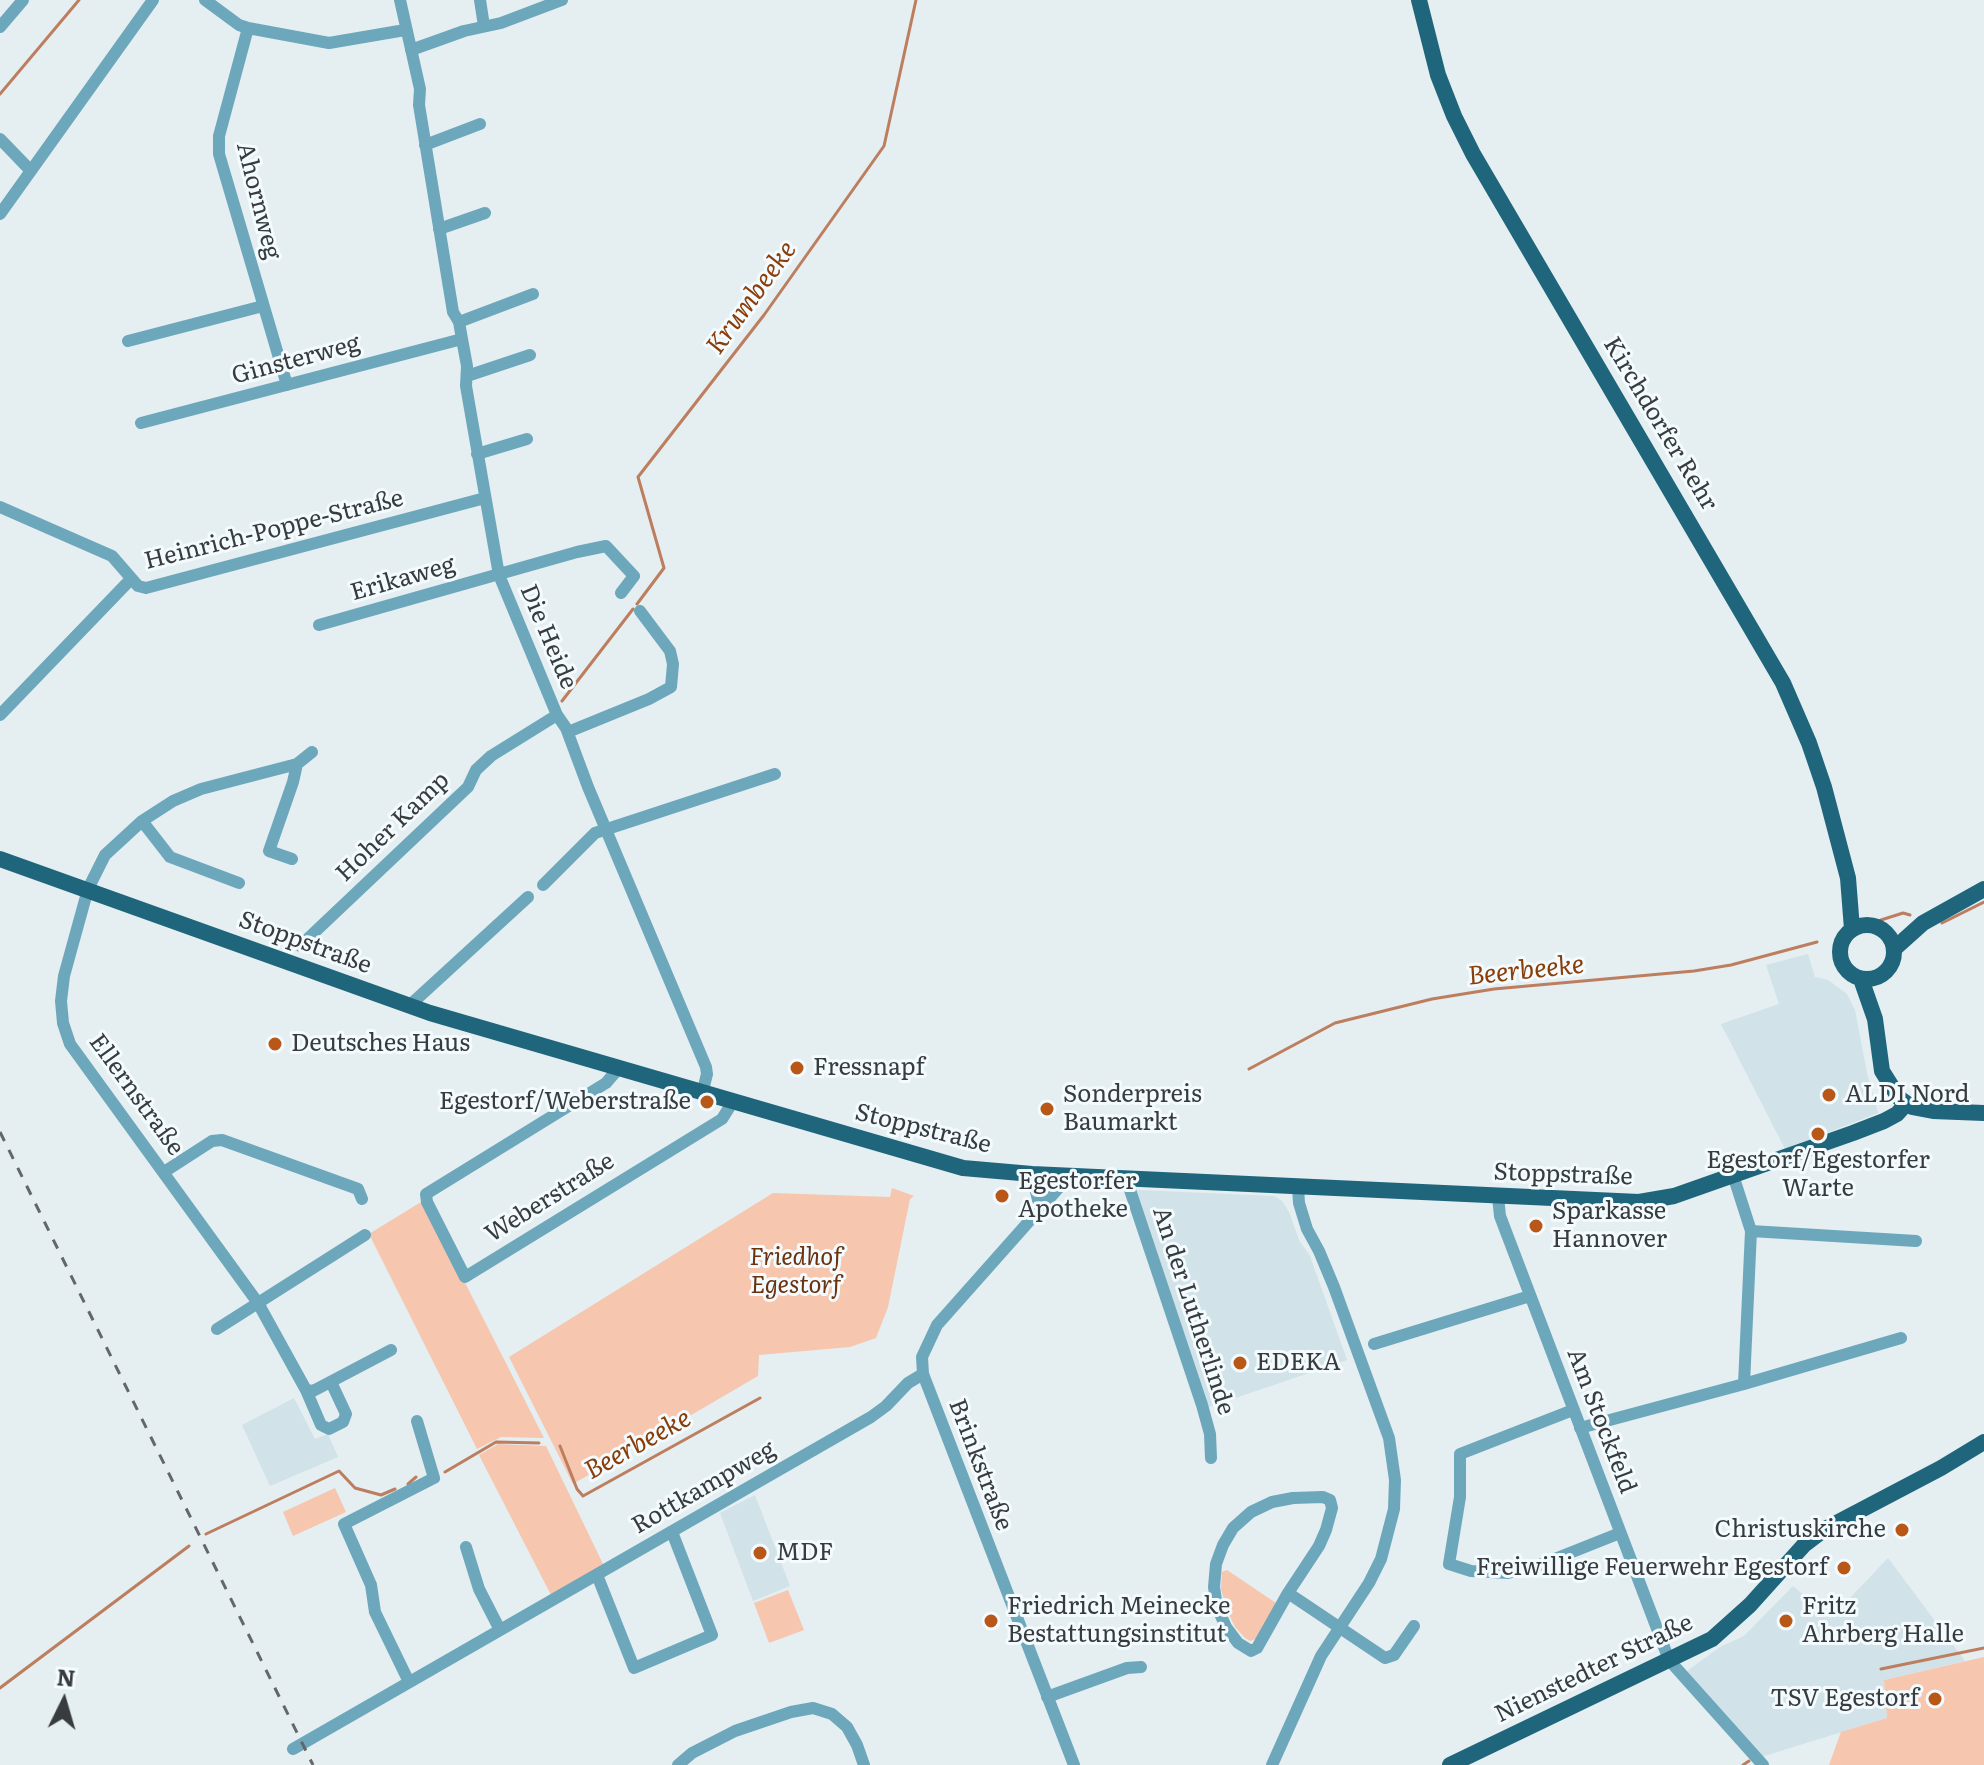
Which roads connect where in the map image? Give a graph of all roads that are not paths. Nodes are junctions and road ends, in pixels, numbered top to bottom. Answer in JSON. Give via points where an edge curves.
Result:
{"nodes":[{"id":1,"x":23,"y":0,"type":"edge"},
{"id":2,"x":153,"y":0,"type":"edge"},
{"id":3,"x":205,"y":0,"type":"edge"},
{"id":4,"x":400,"y":0,"type":"edge"},
{"id":5,"x":480,"y":0,"type":"edge"},
{"id":6,"x":562,"y":0,"type":"edge"},
{"id":7,"x":1419,"y":0,"type":"edge"},
{"id":8,"x":484,"y":26,"type":"junction"},
{"id":9,"x":0,"y":27,"type":"edge"},
{"id":10,"x":248,"y":28,"type":"junction"},
{"id":11,"x":405,"y":30,"type":"junction"},
{"id":12,"x":411,"y":50,"type":"junction"},
{"id":13,"x":480,"y":124,"type":"dead end"},
{"id":14,"x":0,"y":139,"type":"edge"},
{"id":15,"x":425,"y":145,"type":"junction"},
{"id":16,"x":31,"y":171,"type":"junction"},
{"id":17,"x":485,"y":213,"type":"dead end"},
{"id":18,"x":0,"y":214,"type":"edge"},
{"id":19,"x":439,"y":229,"type":"junction"},
{"id":20,"x":533,"y":294,"type":"dead end"},
{"id":21,"x":263,"y":306,"type":"junction"},
{"id":22,"x":459,"y":322,"type":"junction"},
{"id":23,"x":462,"y":339,"type":"junction"},
{"id":24,"x":128,"y":341,"type":"dead end"},
{"id":25,"x":530,"y":355,"type":"dead end"},
{"id":26,"x":467,"y":376,"type":"junction"},
{"id":27,"x":287,"y":385,"type":"junction"},
{"id":28,"x":141,"y":423,"type":"dead end"},
{"id":29,"x":527,"y":439,"type":"dead end"},
{"id":30,"x":477,"y":454,"type":"junction"},
{"id":31,"x":485,"y":498,"type":"junction"},
{"id":32,"x":0,"y":507,"type":"edge"},
{"id":33,"x":499,"y":575,"type":"junction"},
{"id":34,"x":131,"y":579,"type":"junction"},
{"id":35,"x":621,"y":593,"type":"dead end"},
{"id":36,"x":640,"y":611,"type":"dead end"},
{"id":37,"x":319,"y":625,"type":"dead end"},
{"id":38,"x":658,"y":694,"type":"junction"},
{"id":39,"x":665,"y":708,"type":"dead end"},
{"id":40,"x":0,"y":715,"type":"edge"},
{"id":41,"x":557,"y":715,"type":"junction"},
{"id":42,"x":568,"y":732,"type":"junction"},
{"id":43,"x":312,"y":752,"type":"dead end"},
{"id":44,"x":297,"y":764,"type":"junction"},
{"id":45,"x":775,"y":774,"type":"dead end"},
{"id":46,"x":142,"y":821,"type":"junction"},
{"id":47,"x":606,"y":828,"type":"junction"},
{"id":48,"x":0,"y":859,"type":"edge"},
{"id":49,"x":292,"y":859,"type":"dead end"},
{"id":50,"x":1848,"y":878,"type":"junction"},
{"id":51,"x":239,"y":883,"type":"dead end"},
{"id":52,"x":543,"y":885,"type":"dead end"},
{"id":53,"x":88,"y":889,"type":"junction"},
{"id":54,"x":1984,"y":889,"type":"edge"},
{"id":55,"x":528,"y":897,"type":"dead end"},
{"id":56,"x":1923,"y":923,"type":"junction"},
{"id":57,"x":1852,"y":929,"type":"junction"},
{"id":58,"x":1878,"y":929,"type":"junction"},
{"id":59,"x":300,"y":946,"type":"dead end"},
{"id":60,"x":1894,"y":949,"type":"junction"},
{"id":61,"x":1879,"y":976,"type":"junction"},
{"id":62,"x":1861,"y":979,"type":"junction"},
{"id":63,"x":409,"y":1006,"type":"junction"},
{"id":64,"x":1875,"y":1019,"type":"junction"},
{"id":65,"x":618,"y":1069,"type":"junction"},
{"id":66,"x":702,"y":1094,"type":"junction"},
{"id":67,"x":732,"y":1103,"type":"junction"},
{"id":68,"x":1906,"y":1104,"type":"junction"},
{"id":69,"x":1984,"y":1113,"type":"edge"},
{"id":70,"x":164,"y":1172,"type":"junction"},
{"id":71,"x":1032,"y":1174,"type":"junction"},
{"id":72,"x":1733,"y":1175,"type":"junction"},
{"id":73,"x":1069,"y":1176,"type":"junction"},
{"id":74,"x":1130,"y":1179,"type":"junction"},
{"id":75,"x":1298,"y":1187,"type":"junction"},
{"id":76,"x":1498,"y":1197,"type":"junction"},
{"id":77,"x":362,"y":1199,"type":"dead end"},
{"id":78,"x":1040,"y":1209,"type":"junction"},
{"id":79,"x":1751,"y":1231,"type":"junction"},
{"id":80,"x":365,"y":1235,"type":"dead end"},
{"id":81,"x":1916,"y":1241,"type":"dead end"},
{"id":82,"x":1530,"y":1296,"type":"junction"},
{"id":83,"x":258,"y":1303,"type":"junction"},
{"id":84,"x":217,"y":1329,"type":"dead end"},
{"id":85,"x":1901,"y":1338,"type":"dead end"},
{"id":86,"x":1374,"y":1344,"type":"dead end"},
{"id":87,"x":391,"y":1350,"type":"dead end"},
{"id":88,"x":923,"y":1374,"type":"junction"},
{"id":89,"x":331,"y":1382,"type":"junction"},
{"id":90,"x":1744,"y":1384,"type":"junction"},
{"id":91,"x":306,"y":1390,"type":"junction"},
{"id":92,"x":1573,"y":1410,"type":"junction"},
{"id":93,"x":417,"y":1421,"type":"dead end"},
{"id":94,"x":1580,"y":1428,"type":"junction"},
{"id":95,"x":1984,"y":1442,"type":"edge"},
{"id":96,"x":1211,"y":1458,"type":"dead end"},
{"id":97,"x":672,"y":1532,"type":"junction"},
{"id":98,"x":1620,"y":1533,"type":"junction"},
{"id":99,"x":466,"y":1547,"type":"dead end"},
{"id":100,"x":597,"y":1575,"type":"junction"},
{"id":101,"x":1288,"y":1593,"type":"junction"},
{"id":102,"x":1340,"y":1626,"type":"junction"},
{"id":103,"x":1414,"y":1626,"type":"dead end"},
{"id":104,"x":500,"y":1630,"type":"junction"},
{"id":105,"x":1669,"y":1660,"type":"junction"},
{"id":106,"x":1141,"y":1667,"type":"dead end"},
{"id":107,"x":409,"y":1682,"type":"junction"},
{"id":108,"x":1047,"y":1697,"type":"junction"},
{"id":109,"x":293,"y":1749,"type":"dead end"},
{"id":110,"x":678,"y":1765,"type":"edge"},
{"id":111,"x":864,"y":1765,"type":"edge"},
{"id":112,"x":1074,"y":1765,"type":"edge"},
{"id":113,"x":1272,"y":1765,"type":"edge"},
{"id":114,"x":1450,"y":1765,"type":"edge"},
{"id":115,"x":1763,"y":1765,"type":"edge"}],
"edges":[{"from":1,"to":9,"type":"street"},
{"from":2,"to":16,"type":"street"},
{"from":3,"to":10,"type":"street"},
{"from":4,"to":11,"type":"street","name":"Die Heide"},
{"from":5,"to":8,"type":"street"},
{"from":6,"to":8,"type":"street"},
{"from":7,"to":50,"type":"main road","name":"Kirchdorfer Rehr","via":[[1438,75],[1473,154],[1783,683],[1819,770]]},
{"from":8,"to":12,"type":"street"},
{"from":10,"to":11,"type":"street","via":[[329,43]]},
{"from":10,"to":21,"type":"street","name":"Ahornweg","via":[[219,136],[219,154]]},
{"from":11,"to":12,"type":"street","name":"Die Heide"},
{"from":12,"to":15,"type":"street","name":"Die Heide"},
{"from":13,"to":15,"type":"street"},
{"from":14,"to":16,"type":"street"},
{"from":15,"to":19,"type":"street","name":"Die Heide"},
{"from":16,"to":18,"type":"street"},
{"from":17,"to":19,"type":"street"},
{"from":19,"to":22,"type":"street","name":"Die Heide"},
{"from":20,"to":22,"type":"street"},
{"from":21,"to":24,"type":"street"},
{"from":21,"to":27,"type":"street","name":"Ahornweg"},
{"from":22,"to":23,"type":"street","name":"Die Heide"},
{"from":23,"to":26,"type":"street","name":"Die Heide"},
{"from":23,"to":27,"type":"street","name":"Ginsterweg"},
{"from":25,"to":26,"type":"street"},
{"from":26,"to":30,"type":"street","name":"Die Heide"},
{"from":27,"to":28,"type":"street","name":"Ginsterweg"},
{"from":29,"to":30,"type":"street"},
{"from":30,"to":31,"type":"street","name":"Die Heide"},
{"from":31,"to":33,"type":"street","name":"Die Heide"},
{"from":31,"to":34,"type":"street","name":"Heinrich-Poppe-Straße","via":[[146,588]]},
{"from":32,"to":34,"type":"street","name":"Heinrich-Poppe-Straße","via":[[112,556]]},
{"from":33,"to":35,"type":"street","name":"Erikaweg","via":[[606,546],[634,576]]},
{"from":33,"to":37,"type":"street","name":"Erikaweg"},
{"from":33,"to":41,"type":"street","name":"Die Heide"},
{"from":34,"to":40,"type":"street"},
{"from":36,"to":38,"type":"street","via":[[670,651],[673,664],[671,687]]},
{"from":38,"to":39,"type":"street"},
{"from":38,"to":42,"type":"street"},
{"from":41,"to":42,"type":"street","name":"Die Heide"},
{"from":41,"to":59,"type":"street","name":"Hoher Kamp","via":[[491,756],[468,787]]},
{"from":42,"to":47,"type":"street","name":"Die Heide"},
{"from":43,"to":44,"type":"street"},
{"from":44,"to":46,"type":"street","name":"Ellernstraße","via":[[201,789]]},
{"from":44,"to":49,"type":"street","via":[[269,851]]},
{"from":45,"to":47,"type":"street"},
{"from":46,"to":51,"type":"street","via":[[170,857]]},
{"from":46,"to":53,"type":"street","name":"Ellernstraße","via":[[105,855]]},
{"from":47,"to":52,"type":"street"},
{"from":47,"to":66,"type":"street","name":"Die Heide","via":[[706,1067]]},
{"from":48,"to":53,"type":"main road","name":"Stoppstraße"},
{"from":50,"to":57,"type":"main road","name":"Kirchdorfer Rehr"},
{"from":50,"to":58,"type":"main road","name":"Kirchdorfer Rehr"},
{"from":53,"to":63,"type":"main road","name":"Stoppstraße"},
{"from":53,"to":70,"type":"street","name":"Ellernstraße","via":[[64,976],[63,1023],[70,1044]]},
{"from":54,"to":56,"type":"main road"},
{"from":55,"to":63,"type":"street"},
{"from":56,"to":58,"type":"main road"},
{"from":56,"to":60,"type":"main road"},
{"from":57,"to":58,"type":"main road"},
{"from":57,"to":62,"type":"main road","via":[[1843,939],[1841,958]]},
{"from":58,"to":60,"type":"main road"},
{"from":60,"to":61,"type":"main road","via":[[1891,965]]},
{"from":61,"to":62,"type":"main road"},
{"from":61,"to":64,"type":"main road"},
{"from":62,"to":64,"type":"main road"},
{"from":63,"to":65,"type":"main road","name":"Stoppstraße"},
{"from":64,"to":68,"type":"main road","via":[[1882,1071]]},
{"from":65,"to":66,"type":"main road","name":"Stoppstraße"},
{"from":65,"to":67,"type":"street","name":"Weberstraße","via":[[606,1083],[426,1194],[465,1277],[722,1119]]},
{"from":66,"to":67,"type":"main road","name":"Stoppstraße"},
{"from":67,"to":71,"type":"main road","name":"Stoppstraße","via":[[945,1164]]},
{"from":68,"to":69,"type":"main road"},
{"from":68,"to":72,"type":"main road","name":"Stoppstraße","via":[[1884,1121]]},
{"from":70,"to":77,"type":"street","via":[[222,1140],[358,1189]]},
{"from":70,"to":83,"type":"street","name":"Ellernstraße"},
{"from":71,"to":73,"type":"main road","name":"Stoppstraße"},
{"from":71,"to":78,"type":"street"},
{"from":72,"to":76,"type":"main road","name":"Stoppstraße","via":[[1639,1202]]},
{"from":72,"to":79,"type":"street"},
{"from":73,"to":74,"type":"main road","name":"Stoppstraße"},
{"from":73,"to":78,"type":"street"},
{"from":74,"to":75,"type":"main road","name":"Stoppstraße"},
{"from":74,"to":96,"type":"street","name":"An der Lutherlinde","via":[[1202,1405]]},
{"from":75,"to":76,"type":"main road","name":"Stoppstraße"},
{"from":75,"to":102,"type":"street","via":[[1307,1229],[1334,1287],[1394,1460],[1394,1509],[1385,1547]]},
{"from":76,"to":82,"type":"street","name":"Am Stockfeld"},
{"from":78,"to":88,"type":"street","via":[[937,1325],[922,1357]]},
{"from":79,"to":81,"type":"street"},
{"from":79,"to":90,"type":"street"},
{"from":80,"to":83,"type":"street"},
{"from":82,"to":86,"type":"street"},
{"from":82,"to":92,"type":"street","name":"Am Stockfeld"},
{"from":83,"to":84,"type":"street"},
{"from":83,"to":91,"type":"street","name":"Ellernstraße"},
{"from":85,"to":90,"type":"street"},
{"from":87,"to":89,"type":"street"},
{"from":88,"to":97,"type":"street","name":"Rottkampweg","via":[[871,1417]]},
{"from":88,"to":108,"type":"street","name":"Brinkstraße"},
{"from":89,"to":91,"type":"street"},
{"from":89,"to":91,"type":"street","name":"Ellernstraße","via":[[346,1414],[343,1422],[329,1429],[321,1425]]},
{"from":90,"to":94,"type":"street"},
{"from":92,"to":94,"type":"street","name":"Am Stockfeld"},
{"from":92,"to":98,"type":"street","via":[[1460,1454],[1459,1509],[1449,1564],[1508,1573]]},
{"from":93,"to":107,"type":"street","via":[[434,1478],[344,1524],[371,1585],[375,1612]]},
{"from":94,"to":98,"type":"street","name":"Am Stockfeld"},
{"from":95,"to":105,"type":"main road","name":"Nienstedter Straße","via":[[1825,1529],[1728,1627]]},
{"from":97,"to":100,"type":"street","name":"Rottkampweg"},
{"from":97,"to":100,"type":"street","via":[[712,1635],[634,1668]]},
{"from":98,"to":105,"type":"street","name":"Am Stockfeld"},
{"from":99,"to":104,"type":"street"},
{"from":100,"to":104,"type":"street","name":"Rottkampweg"},
{"from":101,"to":101,"type":"street","via":[[1251,1651],[1238,1643],[1217,1607],[1216,1564],[1233,1528],[1251,1512],[1272,1502],[1323,1497],[1332,1508],[1326,1530]]},
{"from":101,"to":102,"type":"street"},
{"from":102,"to":103,"type":"street","via":[[1385,1658],[1394,1655]]},
{"from":102,"to":113,"type":"street"},
{"from":104,"to":107,"type":"street","name":"Rottkampweg"},
{"from":105,"to":114,"type":"main road","name":"Nienstedter Straße"},
{"from":105,"to":115,"type":"street"},
{"from":106,"to":108,"type":"street"},
{"from":107,"to":109,"type":"street","name":"Rottkampweg"},
{"from":108,"to":112,"type":"street","name":"Brinkstraße"},
{"from":110,"to":111,"type":"street","via":[[735,1731],[813,1708],[832,1714],[847,1727]]}]}
